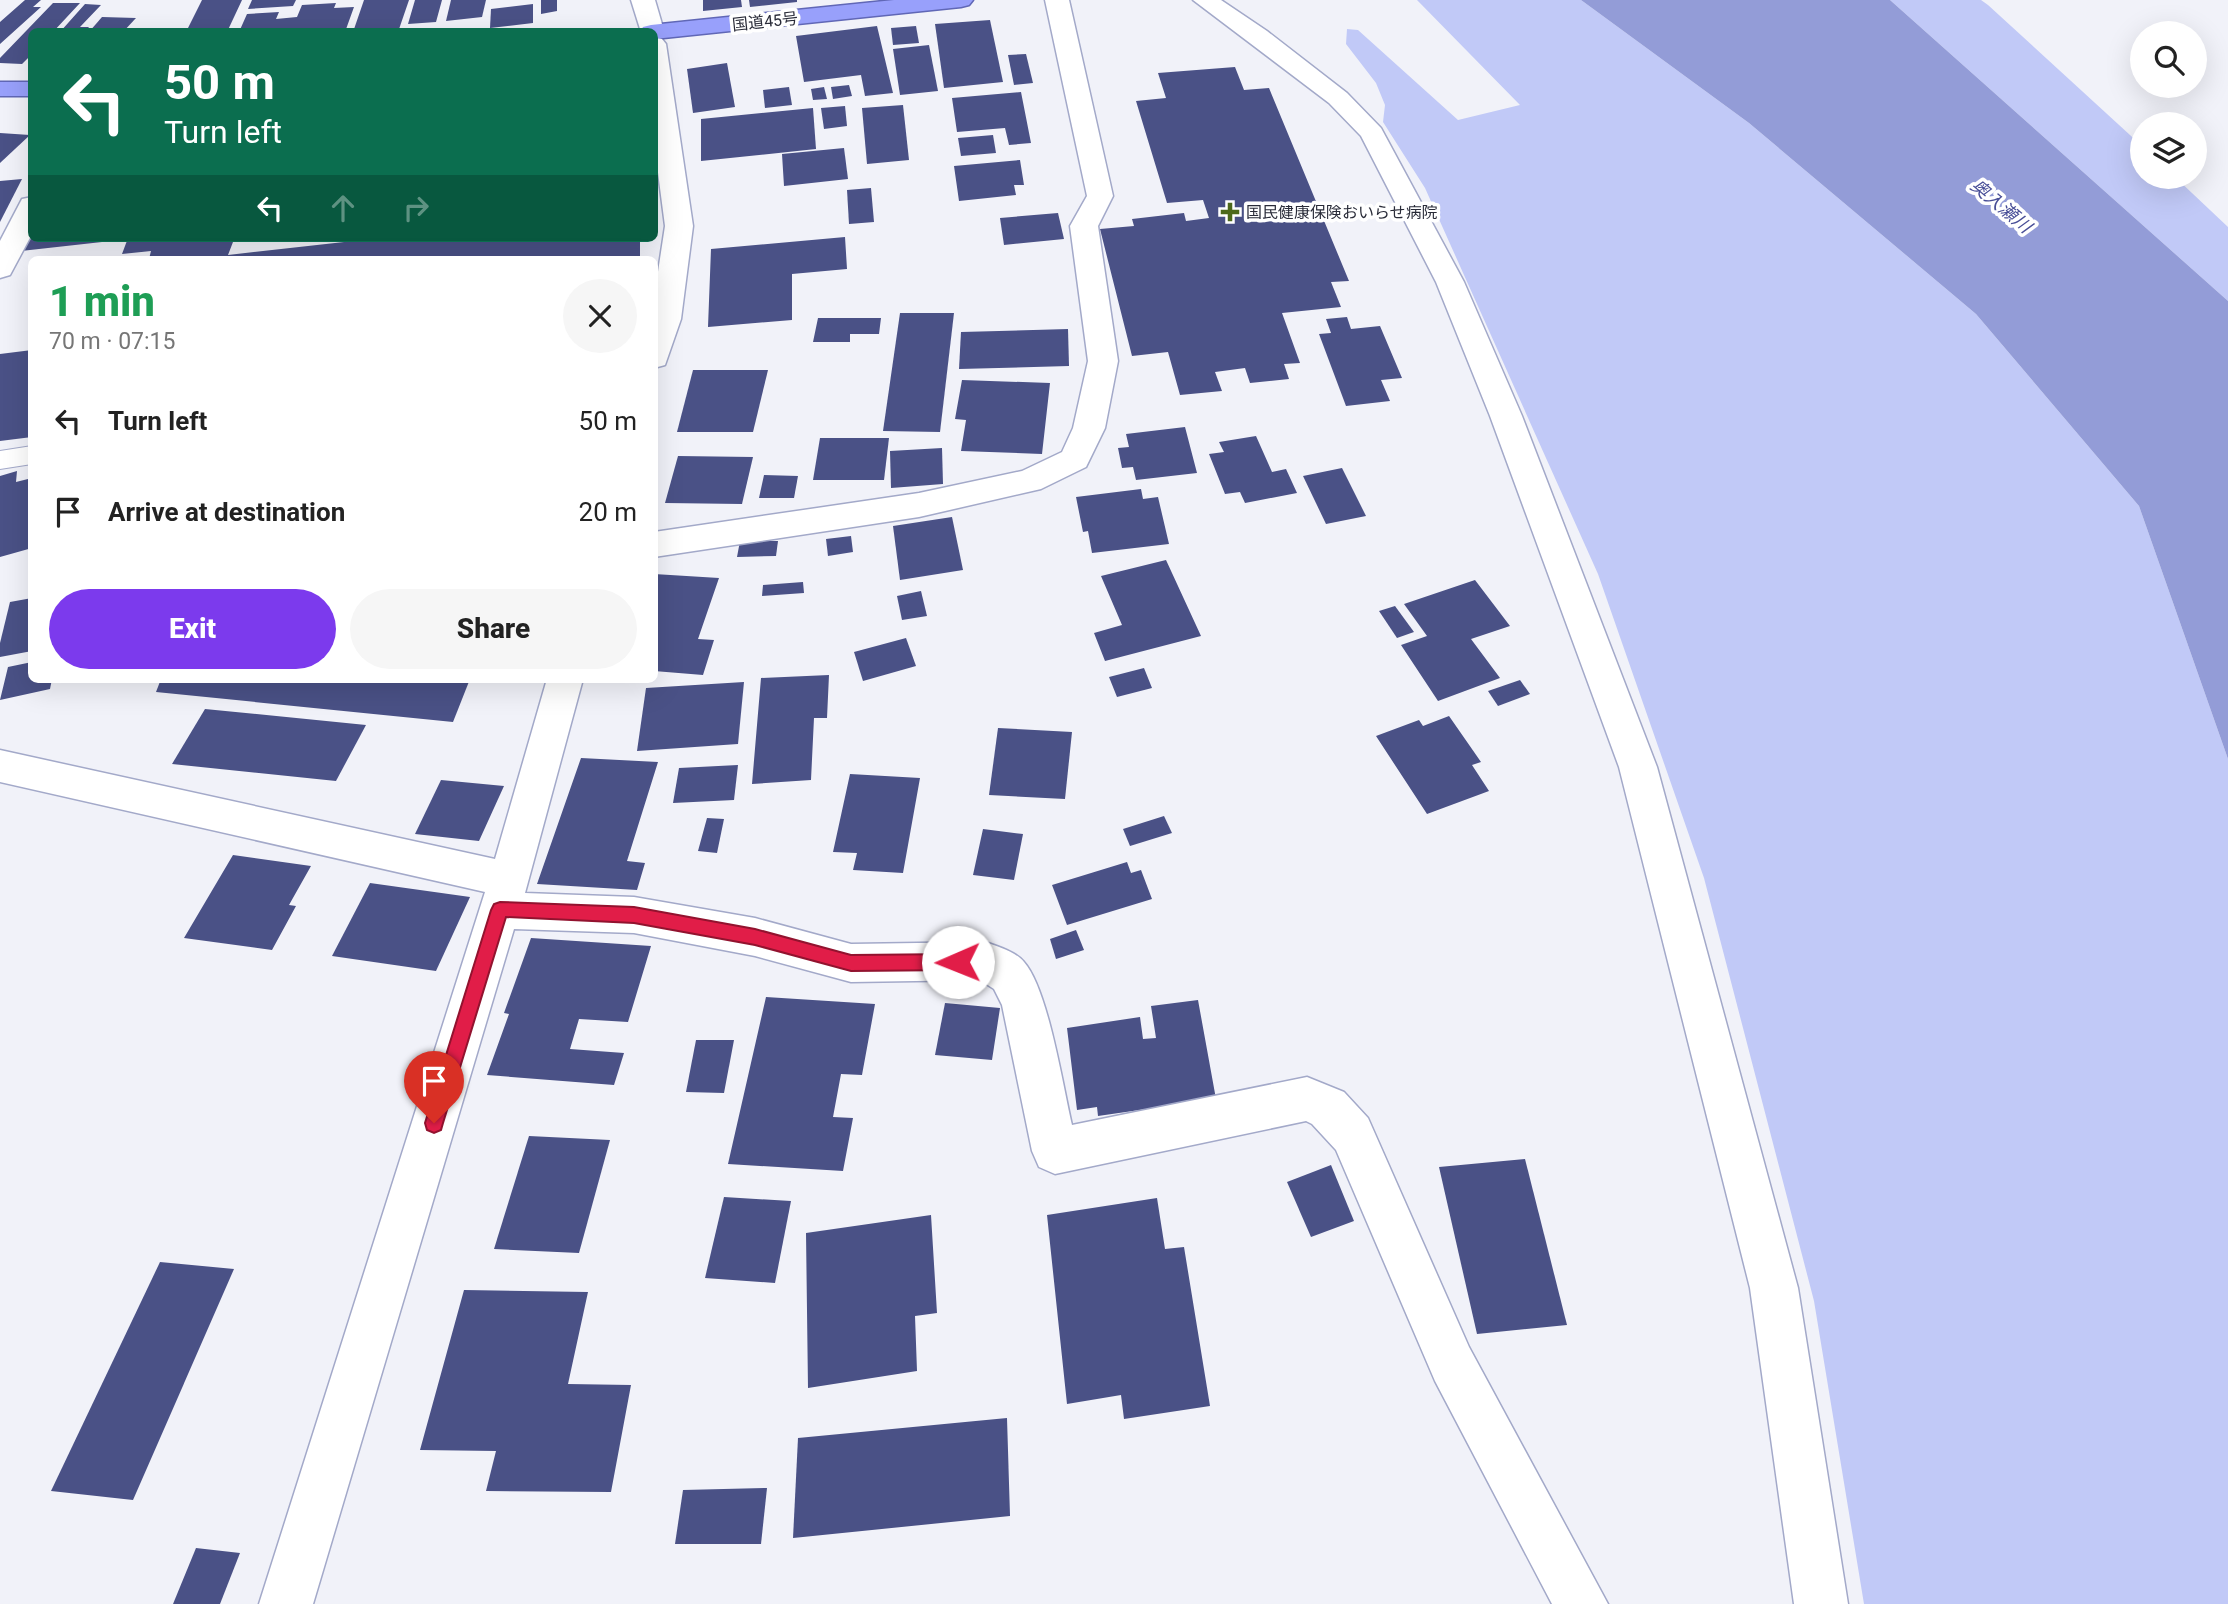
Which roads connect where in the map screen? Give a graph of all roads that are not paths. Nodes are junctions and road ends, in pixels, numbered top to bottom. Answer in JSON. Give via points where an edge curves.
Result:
{"nodes":[{"id":1,"x":643,"y":0,"type":"edge"},
{"id":2,"x":961,"y":0,"type":"edge"},
{"id":3,"x":1057,"y":0,"type":"edge"},
{"id":4,"x":1205,"y":0,"type":"edge"},
{"id":5,"x":651,"y":28,"type":"edge"},
{"id":6,"x":658,"y":30,"type":"edge"},
{"id":7,"x":658,"y":73,"type":"edge"},
{"id":8,"x":0,"y":89,"type":"edge"},
{"id":9,"x":28,"y":89,"type":"edge"},
{"id":10,"x":28,"y":213,"type":"edge"},
{"id":11,"x":0,"y":269,"type":"edge"},
{"id":12,"x":658,"y":345,"type":"edge"},
{"id":13,"x":28,"y":456,"type":"edge"},
{"id":14,"x":0,"y":460,"type":"edge"},
{"id":15,"x":658,"y":544,"type":"edge"},
{"id":16,"x":564,"y":683,"type":"edge"},
{"id":17,"x":0,"y":766,"type":"edge"},
{"id":18,"x":505,"y":895,"type":"junction"},
{"id":19,"x":286,"y":1604,"type":"edge"},
{"id":20,"x":1581,"y":1604,"type":"edge"},
{"id":21,"x":1821,"y":1604,"type":"edge"}],
"edges":[{"from":1,"to":5,"type":"street"},
{"from":2,"to":6,"type":"highway","name":"国道45号"},
{"from":3,"to":15,"type":"street","via":[[1100,196],[1084,226],[1102,361],[1090,428],[1075,459],[1030,481],[919,505]]},
{"from":4,"to":21,"type":"street","via":[[1338,98],[1372,133],[1450,282],[1506,416],[1638,767],[1774,1287]]},
{"from":7,"to":12,"type":"street","via":[[679,226]]},
{"from":8,"to":9,"type":"highway"},
{"from":10,"to":11,"type":"street"},
{"from":13,"to":14,"type":"lane"},
{"from":16,"to":18,"type":"street"},
{"from":17,"to":18,"type":"street"},
{"from":18,"to":19,"type":"street"},
{"from":18,"to":20,"type":"street","via":[[755,937],[851,963],[985,961],[1009,975],[1023,1003],[1055,1151],[1307,1099],[1328,1108],[1352,1134],[1452,1364]]}]}
